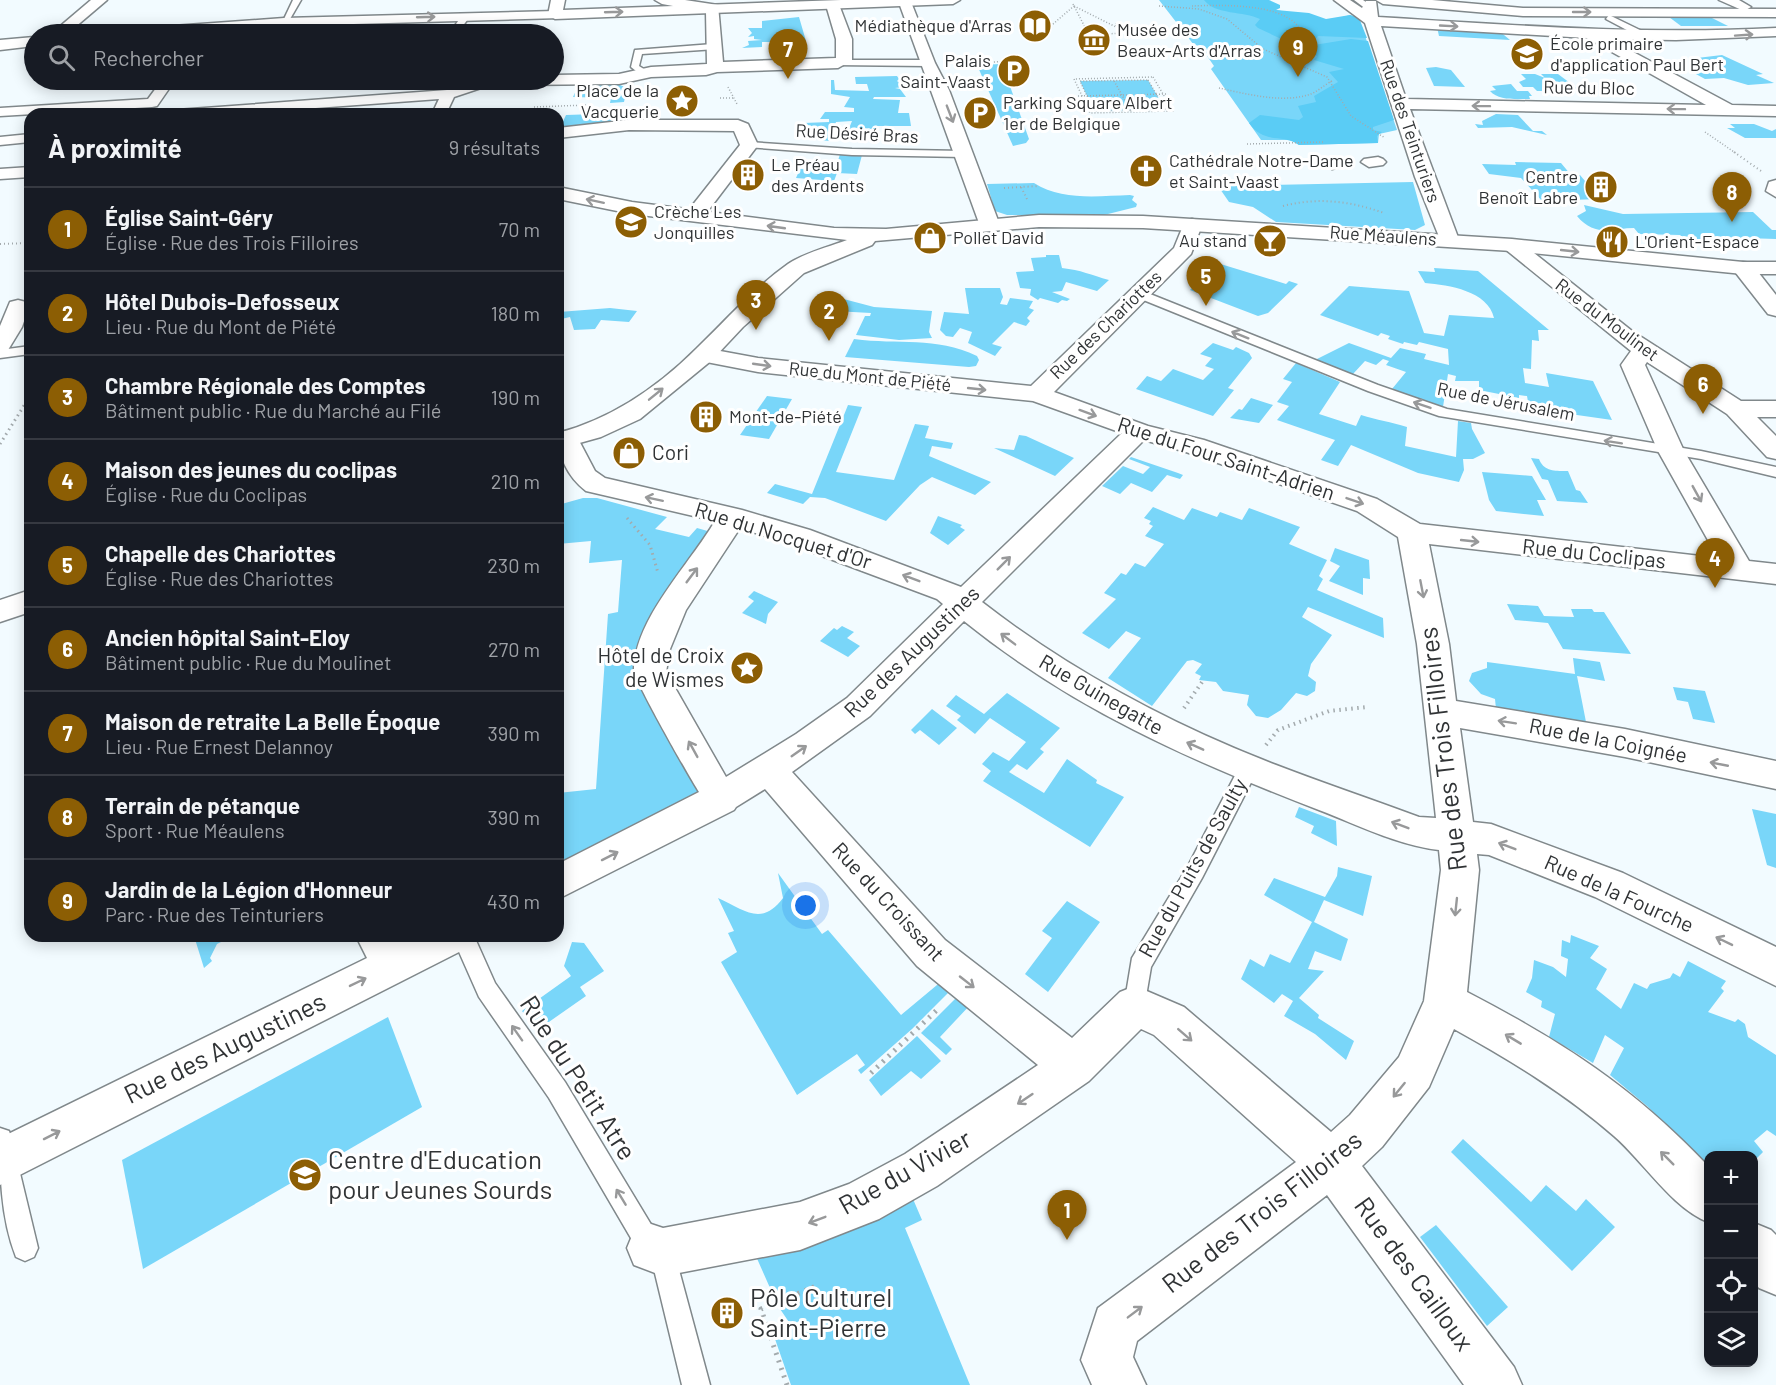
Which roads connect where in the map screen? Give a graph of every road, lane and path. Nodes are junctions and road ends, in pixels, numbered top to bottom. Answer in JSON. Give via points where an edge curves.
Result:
{"nodes":[{"id":1,"x":100,"y":0,"type":"edge"},
{"id":2,"x":297,"y":0,"type":"edge"},
{"id":3,"x":662,"y":0,"type":"edge"},
{"id":4,"x":953,"y":0,"type":"edge"},
{"id":5,"x":1341,"y":0,"type":"edge"},
{"id":6,"x":1383,"y":0,"type":"edge"},
{"id":7,"x":1726,"y":0,"type":"edge"},
{"id":8,"x":904,"y":1,"type":"edge"},
{"id":9,"x":1073,"y":3,"type":"edge"},
{"id":10,"x":833,"y":4,"type":"junction"},
{"id":11,"x":1159,"y":6,"type":"dead end"},
{"id":12,"x":1185,"y":6,"type":"junction"},
{"id":13,"x":556,"y":7,"type":"edge"},
{"id":14,"x":1744,"y":7,"type":"dead end"},
{"id":15,"x":709,"y":8,"type":"junction"},
{"id":16,"x":1366,"y":10,"type":"edge"},
{"id":17,"x":1769,"y":14,"type":"edge"},
{"id":18,"x":466,"y":16,"type":"junction"},
{"id":19,"x":1609,"y":16,"type":"dead end"},
{"id":20,"x":287,"y":17,"type":"dead end"},
{"id":21,"x":348,"y":20,"type":"junction"},
{"id":22,"x":1776,"y":22,"type":"edge"},
{"id":23,"x":70,"y":24,"type":"edge"},
{"id":24,"x":296,"y":24,"type":"edge"},
{"id":25,"x":345,"y":24,"type":"edge"},
{"id":26,"x":460,"y":24,"type":"edge"},
{"id":27,"x":549,"y":24,"type":"edge"},
{"id":28,"x":1047,"y":24,"type":"dead end"},
{"id":29,"x":1776,"y":32,"type":"edge"},
{"id":30,"x":1588,"y":33,"type":"junction"},
{"id":31,"x":1643,"y":35,"type":"junction"},
{"id":32,"x":24,"y":43,"type":"edge"},
{"id":33,"x":0,"y":45,"type":"edge"},
{"id":34,"x":713,"y":47,"type":"junction"},
{"id":35,"x":1011,"y":61,"type":"dead end"},
{"id":36,"x":838,"y":63,"type":"junction"},
{"id":37,"x":927,"y":63,"type":"junction"},
{"id":38,"x":961,"y":64,"type":"dead end"},
{"id":39,"x":1305,"y":66,"type":"junction"},
{"id":40,"x":714,"y":68,"type":"junction"},
{"id":41,"x":644,"y":73,"type":"junction"},
{"id":42,"x":564,"y":79,"type":"edge"},
{"id":43,"x":1114,"y":79,"type":"junction"},
{"id":44,"x":1332,"y":81,"type":"junction"},
{"id":45,"x":1219,"y":88,"type":"dead end"},
{"id":46,"x":161,"y":90,"type":"edge"},
{"id":47,"x":460,"y":90,"type":"edge"},
{"id":48,"x":448,"y":94,"type":"junction"},
{"id":49,"x":1157,"y":94,"type":"junction"},
{"id":50,"x":1164,"y":94,"type":"junction"},
{"id":51,"x":1122,"y":95,"type":"junction"},
{"id":52,"x":1080,"y":96,"type":"junction"},
{"id":53,"x":1088,"y":96,"type":"junction"},
{"id":54,"x":720,"y":98,"type":"dead end"},
{"id":55,"x":733,"y":98,"type":"junction"},
{"id":56,"x":152,"y":103,"type":"junction"},
{"id":57,"x":1401,"y":104,"type":"junction"},
{"id":58,"x":68,"y":108,"type":"edge"},
{"id":59,"x":157,"y":108,"type":"edge"},
{"id":60,"x":258,"y":108,"type":"edge"},
{"id":61,"x":442,"y":108,"type":"edge"},
{"id":62,"x":1672,"y":109,"type":"junction"},
{"id":63,"x":1728,"y":110,"type":"junction"},
{"id":64,"x":24,"y":111,"type":"edge"},
{"id":65,"x":1776,"y":111,"type":"edge"},
{"id":66,"x":0,"y":112,"type":"edge"},
{"id":67,"x":1131,"y":112,"type":"junction"},
{"id":68,"x":734,"y":124,"type":"junction"},
{"id":69,"x":629,"y":125,"type":"junction"},
{"id":70,"x":564,"y":132,"type":"edge"},
{"id":71,"x":24,"y":139,"type":"edge"},
{"id":72,"x":0,"y":141,"type":"edge"},
{"id":73,"x":1311,"y":142,"type":"dead end"},
{"id":74,"x":1247,"y":144,"type":"dead end"},
{"id":75,"x":749,"y":146,"type":"junction"},
{"id":76,"x":1414,"y":147,"type":"junction"},
{"id":77,"x":964,"y":154,"type":"junction"},
{"id":78,"x":24,"y":172,"type":"edge"},
{"id":79,"x":0,"y":174,"type":"edge"},
{"id":80,"x":1773,"y":184,"type":"edge"},
{"id":81,"x":1021,"y":187,"type":"dead end"},
{"id":82,"x":1000,"y":188,"type":"dead end"},
{"id":83,"x":564,"y":194,"type":"edge"},
{"id":84,"x":694,"y":216,"type":"junction"},
{"id":85,"x":989,"y":223,"type":"junction"},
{"id":86,"x":1192,"y":225,"type":"junction"},
{"id":87,"x":1449,"y":240,"type":"junction"},
{"id":88,"x":835,"y":242,"type":"junction"},
{"id":89,"x":24,"y":243,"type":"edge"},
{"id":90,"x":0,"y":244,"type":"edge"},
{"id":91,"x":1512,"y":245,"type":"junction"},
{"id":92,"x":1743,"y":268,"type":"junction"},
{"id":93,"x":1776,"y":268,"type":"edge"},
{"id":94,"x":1140,"y":294,"type":"junction"},
{"id":95,"x":16,"y":306,"type":"edge"},
{"id":96,"x":1776,"y":309,"type":"edge"},
{"id":97,"x":0,"y":345,"type":"edge"},
{"id":98,"x":1644,"y":349,"type":"junction"},
{"id":99,"x":24,"y":351,"type":"edge"},
{"id":100,"x":0,"y":354,"type":"edge"},
{"id":101,"x":704,"y":355,"type":"junction"},
{"id":102,"x":1037,"y":394,"type":"junction"},
{"id":103,"x":24,"y":406,"type":"edge"},
{"id":104,"x":1736,"y":409,"type":"junction"},
{"id":105,"x":1776,"y":410,"type":"edge"},
{"id":106,"x":1139,"y":431,"type":"junction"},
{"id":107,"x":564,"y":439,"type":"edge"},
{"id":108,"x":564,"y":443,"type":"edge"},
{"id":109,"x":0,"y":444,"type":"edge"},
{"id":110,"x":1776,"y":450,"type":"edge"},
{"id":111,"x":1671,"y":451,"type":"junction"},
{"id":112,"x":1776,"y":472,"type":"edge"},
{"id":113,"x":603,"y":487,"type":"junction"},
{"id":114,"x":732,"y":516,"type":"junction"},
{"id":115,"x":1412,"y":532,"type":"junction"},
{"id":116,"x":1739,"y":569,"type":"junction"},
{"id":117,"x":1776,"y":574,"type":"edge"},
{"id":118,"x":658,"y":576,"type":"dead end"},
{"id":119,"x":24,"y":603,"type":"edge"},
{"id":120,"x":962,"y":604,"type":"junction"},
{"id":121,"x":0,"y":611,"type":"edge"},
{"id":122,"x":1202,"y":682,"type":"dead end"},
{"id":123,"x":1367,"y":707,"type":"dead end"},
{"id":124,"x":1439,"y":711,"type":"junction"},
{"id":125,"x":1180,"y":712,"type":"dead end"},
{"id":126,"x":1249,"y":767,"type":"junction"},
{"id":127,"x":770,"y":771,"type":"junction"},
{"id":128,"x":1776,"y":775,"type":"edge"},
{"id":129,"x":721,"y":800,"type":"junction"},
{"id":130,"x":1457,"y":836,"type":"junction"},
{"id":131,"x":564,"y":879,"type":"edge"},
{"id":132,"x":424,"y":942,"type":"edge"},
{"id":133,"x":466,"y":942,"type":"edge"},
{"id":134,"x":383,"y":951,"type":"edge"},
{"id":135,"x":1776,"y":967,"type":"edge"},
{"id":136,"x":948,"y":999,"type":"dead end"},
{"id":137,"x":1445,"y":1002,"type":"junction"},
{"id":138,"x":1135,"y":1006,"type":"junction"},
{"id":139,"x":1074,"y":1066,"type":"junction"},
{"id":140,"x":871,"y":1073,"type":"dead end"},
{"id":141,"x":2,"y":1154,"type":"edge"},
{"id":142,"x":1332,"y":1163,"type":"junction"},
{"id":143,"x":1704,"y":1195,"type":"edge"},
{"id":144,"x":25,"y":1248,"type":"dead end"},
{"id":145,"x":657,"y":1250,"type":"junction"},
{"id":146,"x":1758,"y":1251,"type":"edge"},
{"id":147,"x":1776,"y":1271,"type":"edge"},
{"id":148,"x":816,"y":1286,"type":"dead end"},
{"id":149,"x":1114,"y":1372,"type":"edge"},
{"id":150,"x":696,"y":1385,"type":"edge"},
{"id":151,"x":787,"y":1385,"type":"edge"},
{"id":152,"x":1496,"y":1385,"type":"edge"}],
"edges":[{"from":1,"to":23,"type":"street"},
{"from":2,"to":20,"type":"lane"},
{"from":3,"to":15,"type":"street"},
{"from":4,"to":8,"type":"street"},
{"from":5,"to":16,"type":"street"},
{"from":6,"to":16,"type":"street"},
{"from":6,"to":17,"type":"street","one_way":true,"via":[[1514,11]]},
{"from":7,"to":14,"type":"street"},
{"from":8,"to":10,"type":"street"},
{"from":8,"to":37,"type":"street"},
{"from":9,"to":9,"type":"path","via":[[1090,36],[1122,33],[1116,23],[1116,27]]},
{"from":9,"to":28,"type":"path","via":[[1053,24]]},
{"from":10,"to":15,"type":"street"},
{"from":10,"to":36,"type":"street","via":[[844,39],[844,60]]},
{"from":11,"to":12,"type":"path"},
{"from":12,"to":39,"type":"path","via":[[1227,19],[1263,49]]},
{"from":12,"to":39,"type":"path","via":[[1244,6],[1292,21],[1304,38]]},
{"from":13,"to":15,"type":"street","one_way":true},
{"from":13,"to":18,"type":"street"},
{"from":13,"to":27,"type":"street"},
{"from":15,"to":34,"type":"street"},
{"from":16,"to":30,"type":"street","one_way":true},
{"from":16,"to":57,"type":"street","name":"Rue des Teinturiers"},
{"from":17,"to":22,"type":"street"},
{"from":21,"to":18,"type":"street","one_way":true},
{"from":18,"to":26,"type":"lane"},
{"from":19,"to":31,"type":"lane"},
{"from":21,"to":24,"type":"street"},
{"from":21,"to":25,"type":"lane"},
{"from":31,"to":29,"type":"street","one_way":true},
{"from":30,"to":31,"type":"street"},
{"from":30,"to":63,"type":"street"},
{"from":32,"to":33,"type":"street"},
{"from":34,"to":40,"type":"street"},
{"from":34,"to":41,"type":"lane","via":[[638,52],[635,67]]},
{"from":35,"to":38,"type":"path"},
{"from":36,"to":37,"type":"lane"},
{"from":36,"to":40,"type":"street"},
{"from":37,"to":77,"type":"street","one_way":true},
{"from":39,"to":44,"type":"path"},
{"from":40,"to":41,"type":"street"},
{"from":40,"to":55,"type":"path","via":[[724,76]]},
{"from":41,"to":42,"type":"street","via":[[619,79]]},
{"from":41,"to":69,"type":"street","via":[[634,119]]},
{"from":43,"to":49,"type":"path","via":[[1148,80]]},
{"from":43,"to":50,"type":"path","via":[[1153,77]]},
{"from":43,"to":51,"type":"path"},
{"from":43,"to":52,"type":"path","via":[[1074,79]]},
{"from":43,"to":53,"type":"path","via":[[1080,81]]},
{"from":44,"to":45,"type":"path","via":[[1311,95],[1296,97],[1251,95]]},
{"from":44,"to":76,"type":"path","via":[[1351,116],[1364,127],[1399,145]]},
{"from":46,"to":56,"type":"street"},
{"from":47,"to":48,"type":"street"},
{"from":48,"to":60,"type":"street"},
{"from":48,"to":61,"type":"street"},
{"from":49,"to":50,"type":"path"},
{"from":49,"to":51,"type":"path"},
{"from":49,"to":67,"type":"path","via":[[1166,109]]},
{"from":50,"to":67,"type":"path","via":[[1173,111]]},
{"from":51,"to":53,"type":"path"},
{"from":51,"to":67,"type":"path"},
{"from":52,"to":53,"type":"path"},
{"from":52,"to":67,"type":"path","via":[[1090,113]]},
{"from":53,"to":67,"type":"path","via":[[1094,111]]},
{"from":54,"to":55,"type":"path"},
{"from":55,"to":68,"type":"path","via":[[744,120]]},
{"from":56,"to":58,"type":"street"},
{"from":56,"to":59,"type":"street"},
{"from":62,"to":57,"type":"street","name":"Rue du Bloc","one_way":true},
{"from":57,"to":76,"type":"street","name":"Rue des Teinturiers"},
{"from":63,"to":62,"type":"street","name":"Rue du Bloc","one_way":true},
{"from":62,"to":80,"type":"path"},
{"from":63,"to":65,"type":"street","name":"Rue du Bloc"},
{"from":64,"to":66,"type":"street"},
{"from":68,"to":69,"type":"street"},
{"from":68,"to":75,"type":"street","via":[[742,128]]},
{"from":69,"to":70,"type":"street"},
{"from":71,"to":72,"type":"street"},
{"from":73,"to":74,"type":"path"},
{"from":75,"to":77,"type":"lane","name":"Rue Désiré Bras"},
{"from":75,"to":84,"type":"street"},
{"from":76,"to":87,"type":"street","name":"Rue des Teinturiers"},
{"from":77,"to":85,"type":"street"},
{"from":78,"to":79,"type":"street"},
{"from":81,"to":82,"type":"path"},
{"from":84,"to":83,"type":"street","one_way":true},
{"from":88,"to":84,"type":"street","one_way":true},
{"from":85,"to":86,"type":"street","name":"Rue Méaulens","via":[[1071,220]]},
{"from":85,"to":88,"type":"street","name":"Rue Méaulens"},
{"from":86,"to":87,"type":"street","name":"Rue Méaulens"},
{"from":86,"to":94,"type":"street","name":"Rue des Chariottes","via":[[1184,250]]},
{"from":87,"to":91,"type":"street","name":"Rue Méaulens"},
{"from":88,"to":101,"type":"street","name":"Rue Méaulens","via":[[776,284]]},
{"from":89,"to":90,"type":"path"},
{"from":91,"to":92,"type":"street","name":"Rue Méaulens","one_way":true},
{"from":91,"to":98,"type":"street","name":"Rue du Moulinet"},
{"from":92,"to":93,"type":"street","name":"Rue Méaulens"},
{"from":92,"to":96,"type":"street"},
{"from":94,"to":102,"type":"street","name":"Rue des Chariottes"},
{"from":111,"to":94,"type":"lane","name":"Rue de Jérusalem","one_way":true,"via":[[1444,413]]},
{"from":95,"to":97,"type":"street","via":[[11,327]]},
{"from":98,"to":104,"type":"street","name":"Rue du Moulinet"},
{"from":98,"to":111,"type":"street","via":[[1633,365]]},
{"from":99,"to":100,"type":"lane"},
{"from":101,"to":102,"type":"street","name":"Rue du Mont de Piété","one_way":true},
{"from":107,"to":101,"type":"street","name":"Rue Méaulens","one_way":true,"via":[[608,426],[631,414]]},
{"from":102,"to":106,"type":"street","name":"Rue du Four Saint-Adrien","one_way":true},
{"from":103,"to":109,"type":"path"},
{"from":104,"to":105,"type":"street"},
{"from":104,"to":110,"type":"street","name":"Rue du Moulinet"},
{"from":106,"to":115,"type":"street","name":"Rue du Four Saint-Adrien","one_way":true,"via":[[1195,446],[1367,505]]},
{"from":120,"to":106,"type":"street","name":"Rue des Augustines","one_way":true},
{"from":108,"to":113,"type":"street","via":[[584,476]]},
{"from":111,"to":112,"type":"lane","name":"Rue de Jérusalem"},
{"from":111,"to":116,"type":"street","one_way":true},
{"from":114,"to":113,"type":"street","name":"Rue du Nocquet d'Or","one_way":true},
{"from":113,"to":118,"type":"path","via":[[650,545]]},
{"from":120,"to":114,"type":"street","name":"Rue du Nocquet d'Or","one_way":true,"via":[[948,592]]},
{"from":129,"to":114,"type":"street","one_way":true,"via":[[650,672],[661,630],[675,601]]},
{"from":115,"to":116,"type":"street","name":"Rue du Coclipas","one_way":true,"via":[[1454,540]]},
{"from":115,"to":124,"type":"street","name":"Rue des Trois Filloires","one_way":true,"via":[[1433,644]]},
{"from":116,"to":117,"type":"street","name":"Rue du Coclipas"},
{"from":119,"to":121,"type":"street"},
{"from":126,"to":120,"type":"street","name":"Rue Guinegatte","one_way":true,"via":[[1114,706],[1011,642]]},
{"from":127,"to":120,"type":"street","name":"Rue des Augustines","one_way":true,"via":[[876,693]]},
{"from":122,"to":125,"type":"path"},
{"from":123,"to":126,"type":"path","via":[[1329,711],[1278,730]]},
{"from":128,"to":124,"type":"street","name":"Rue de la Coignée","one_way":true,"via":[[1625,742]]},
{"from":124,"to":130,"type":"street","name":"Rue des Trois Filloires"},
{"from":130,"to":126,"type":"street","name":"Rue Guinegatte","one_way":true,"via":[[1418,832]]},
{"from":126,"to":138,"type":"lane","name":"Rue du Puits de Saulty","via":[[1195,872],[1140,965]]},
{"from":127,"to":129,"type":"street","name":"Rue des Augustines"},
{"from":127,"to":139,"type":"street","name":"Rue du Croissant","one_way":true,"via":[[931,953]]},
{"from":131,"to":129,"type":"street","name":"Rue des Augustines","one_way":true},
{"from":135,"to":130,"type":"street","name":"Rue de la Fourche","one_way":true,"via":[[1609,885],[1491,840]]},
{"from":130,"to":137,"type":"street","name":"Rue des Trois Filloires","one_way":true,"via":[[1460,870]]},
{"from":132,"to":134,"type":"street","name":"Rue des Augustines"},
{"from":145,"to":133,"type":"lane","name":"Rue du Petit Atre","one_way":true,"via":[[557,1090],[487,990]]},
{"from":141,"to":134,"type":"street","name":"Rue des Augustines","one_way":true},
{"from":136,"to":140,"type":"path"},
{"from":137,"to":142,"type":"street","name":"Rue des Trois Filloires","one_way":true,"via":[[1414,1072],[1366,1131]]},
{"from":143,"to":137,"type":"street","one_way":true,"via":[[1631,1122],[1566,1071]]},
{"from":138,"to":139,"type":"street","name":"Rue du Vivier"},
{"from":138,"to":142,"type":"street","name":"Rue des Cailloux","one_way":true,"via":[[1169,1022]]},
{"from":139,"to":145,"type":"street","name":"Rue du Vivier","one_way":true,"via":[[921,1170],[861,1202],[800,1226]]},
{"from":141,"to":144,"type":"lane"},
{"from":149,"to":142,"type":"street","name":"Rue des Trois Filloires","one_way":true,"via":[[1116,1326]]},
{"from":142,"to":152,"type":"street","name":"Rue des Cailloux"},
{"from":145,"to":150,"type":"lane","name":"Rue du Petit Atre"},
{"from":146,"to":147,"type":"street"},
{"from":148,"to":151,"type":"path","via":[[761,1309]]}]}
